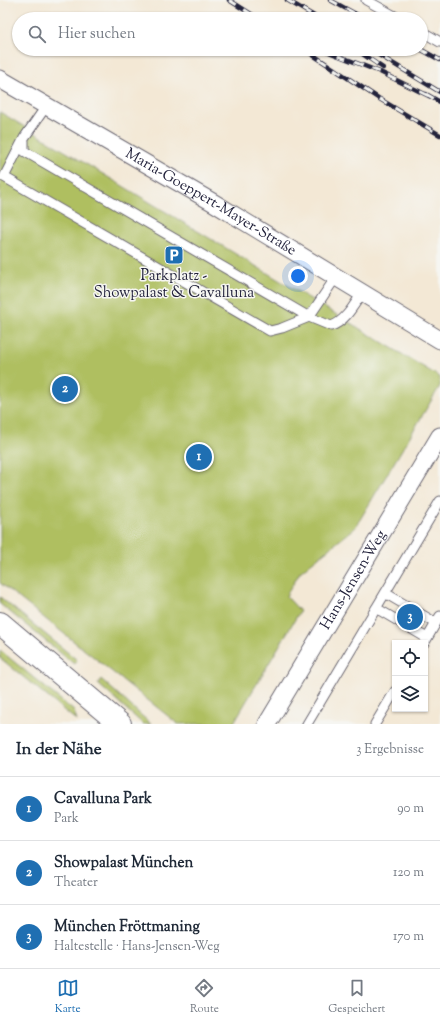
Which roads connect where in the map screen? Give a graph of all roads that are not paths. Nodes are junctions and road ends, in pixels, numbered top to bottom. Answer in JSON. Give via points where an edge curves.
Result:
{"nodes":[{"id":1,"x":366,"y":0,"type":"edge"},
{"id":2,"x":387,"y":12,"type":"edge"},
{"id":3,"x":428,"y":35,"type":"edge"},
{"id":4,"x":440,"y":42,"type":"edge"},
{"id":5,"x":0,"y":80,"type":"edge"},
{"id":6,"x":47,"y":105,"type":"junction"},
{"id":7,"x":24,"y":138,"type":"junction"},
{"id":8,"x":336,"y":277,"type":"junction"},
{"id":9,"x":362,"y":293,"type":"junction"},
{"id":10,"x":309,"y":317,"type":"junction"},
{"id":11,"x":440,"y":340,"type":"edge"},
{"id":12,"x":440,"y":436,"type":"edge"},
{"id":13,"x":440,"y":501,"type":"edge"},
{"id":14,"x":385,"y":593,"type":"junction"},
{"id":15,"x":376,"y":608,"type":"junction"},
{"id":16,"x":438,"y":620,"type":"edge"},
{"id":17,"x":0,"y":623,"type":"edge"},
{"id":18,"x":426,"y":640,"type":"edge"},
{"id":19,"x":392,"y":696,"type":"edge"},
{"id":20,"x":120,"y":724,"type":"edge"},
{"id":21,"x":267,"y":724,"type":"edge"},
{"id":22,"x":307,"y":724,"type":"edge"},
{"id":23,"x":375,"y":724,"type":"edge"}],
"edges":[{"from":1,"to":2,"type":"lane"},
{"from":3,"to":4,"type":"lane"},
{"from":5,"to":6,"type":"street","name":"Maria-Goeppert-Mayer-Straße"},
{"from":6,"to":7,"type":"lane"},
{"from":6,"to":8,"type":"street","name":"Maria-Goeppert-Mayer-Straße"},
{"from":7,"to":10,"type":"lane","via":[[24,151]]},
{"from":7,"to":10,"type":"lane","via":[[4,177],[270,331]]},
{"from":8,"to":9,"type":"street","name":"Maria-Goeppert-Mayer-Straße"},
{"from":8,"to":10,"type":"lane"},
{"from":9,"to":10,"type":"lane","via":[[338,324],[331,326]]},
{"from":9,"to":11,"type":"street","name":"Maria-Goeppert-Mayer-Straße"},
{"from":12,"to":21,"type":"street","name":"Hans-Jensen-Weg"},
{"from":13,"to":14,"type":"lane"},
{"from":14,"to":15,"type":"lane"},
{"from":14,"to":16,"type":"lane"},
{"from":15,"to":18,"type":"lane"},
{"from":15,"to":22,"type":"lane"},
{"from":16,"to":18,"type":"lane"},
{"from":17,"to":20,"type":"street"},
{"from":19,"to":23,"type":"lane"}]}
